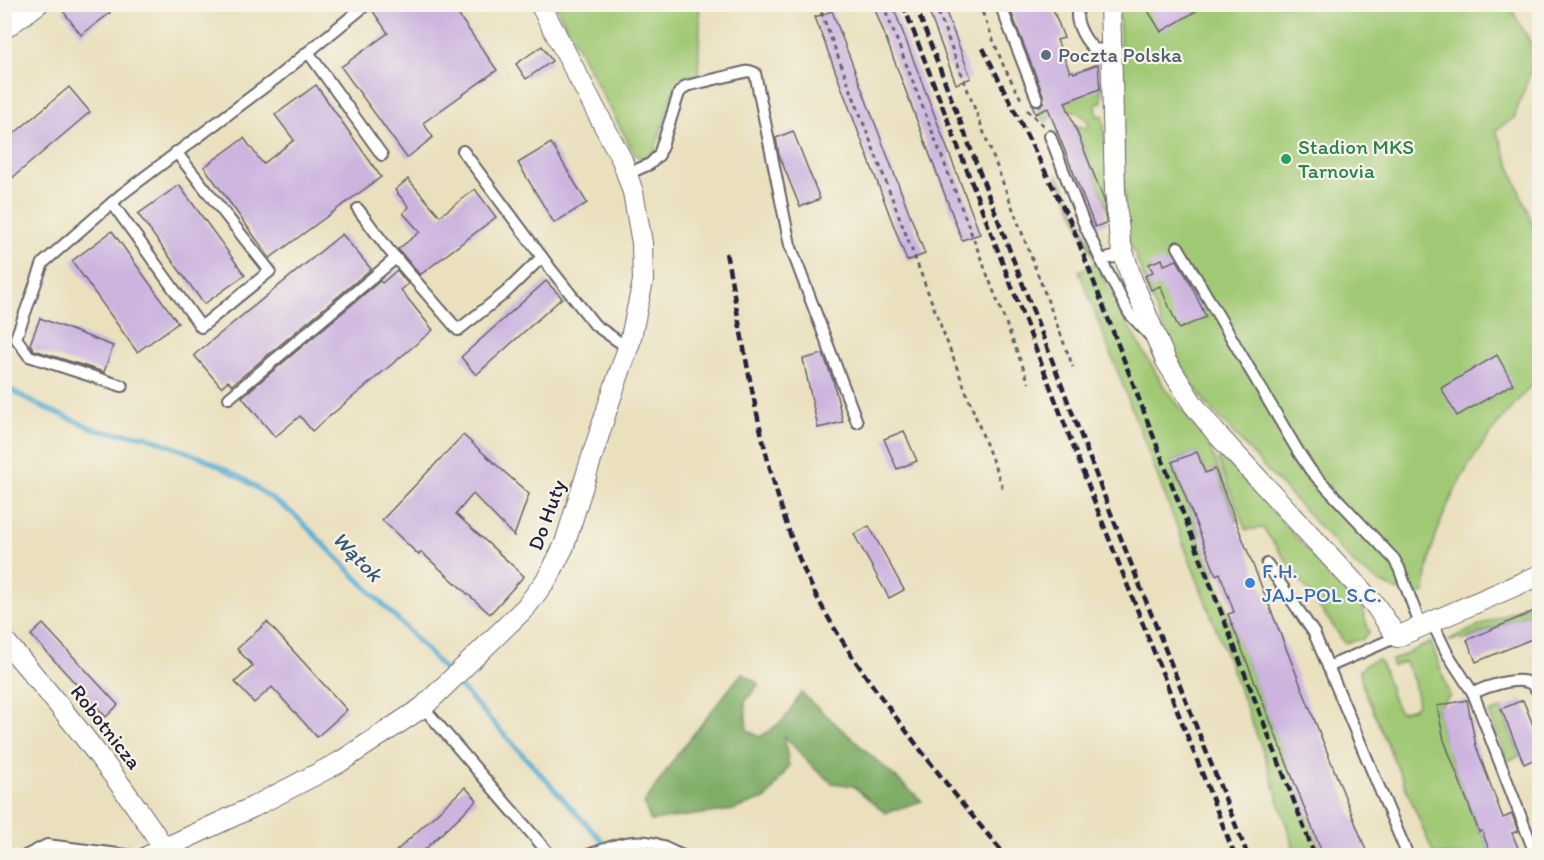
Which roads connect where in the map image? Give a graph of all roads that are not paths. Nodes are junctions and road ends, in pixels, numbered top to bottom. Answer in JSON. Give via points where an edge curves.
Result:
{"nodes":[{"id":1,"x":38,"y":4,"type":"edge"},
{"id":2,"x":367,"y":4,"type":"edge"},
{"id":3,"x":540,"y":4,"type":"edge"},
{"id":4,"x":1000,"y":4,"type":"edge"},
{"id":5,"x":1082,"y":4,"type":"edge"},
{"id":6,"x":1110,"y":4,"type":"edge"},
{"id":7,"x":4,"y":29,"type":"edge"},
{"id":8,"x":1112,"y":51,"type":"junction"},
{"id":9,"x":308,"y":52,"type":"junction"},
{"id":10,"x":1036,"y":99,"type":"dead end"},
{"id":11,"x":1050,"y":136,"type":"dead end"},
{"id":12,"x":463,"y":151,"type":"dead end"},
{"id":13,"x":176,"y":152,"type":"junction"},
{"id":14,"x":382,"y":154,"type":"dead end"},
{"id":15,"x":627,"y":174,"type":"junction"},
{"id":16,"x":112,"y":203,"type":"junction"},
{"id":17,"x":358,"y":209,"type":"dead end"},
{"id":18,"x":1178,"y":247,"type":"dead end"},
{"id":19,"x":1123,"y":255,"type":"junction"},
{"id":20,"x":542,"y":257,"type":"junction"},
{"id":21,"x":396,"y":258,"type":"junction"},
{"id":22,"x":1101,"y":260,"type":"junction"},
{"id":23,"x":1159,"y":344,"type":"junction"},
{"id":24,"x":628,"y":348,"type":"junction"},
{"id":25,"x":122,"y":386,"type":"dead end"},
{"id":26,"x":229,"y":398,"type":"dead end"},
{"id":27,"x":857,"y":422,"type":"dead end"},
{"id":28,"x":1267,"y":564,"type":"dead end"},
{"id":29,"x":1539,"y":575,"type":"edge"},
{"id":30,"x":1427,"y":625,"type":"junction"},
{"id":31,"x":1397,"y":637,"type":"junction"},
{"id":32,"x":4,"y":640,"type":"edge"},
{"id":33,"x":1328,"y":667,"type":"junction"},
{"id":34,"x":1473,"y":693,"type":"junction"},
{"id":35,"x":1539,"y":694,"type":"edge"},
{"id":36,"x":423,"y":707,"type":"junction"},
{"id":37,"x":621,"y":844,"type":"junction"},
{"id":38,"x":156,"y":852,"type":"edge"},
{"id":39,"x":26,"y":855,"type":"edge"},
{"id":40,"x":134,"y":855,"type":"edge"},
{"id":41,"x":551,"y":855,"type":"edge"},
{"id":42,"x":585,"y":855,"type":"edge"},
{"id":43,"x":608,"y":855,"type":"edge"},
{"id":44,"x":684,"y":855,"type":"edge"},
{"id":45,"x":1408,"y":855,"type":"edge"},
{"id":46,"x":1536,"y":855,"type":"edge"}],
"edges":[{"from":1,"to":7,"type":"street"},
{"from":2,"to":9,"type":"lane"},
{"from":3,"to":15,"type":"street","name":"Do Huty"},
{"from":4,"to":10,"type":"lane"},
{"from":5,"to":8,"type":"lane","via":[[1077,15],[1084,37],[1094,49]]},
{"from":6,"to":8,"type":"street"},
{"from":8,"to":19,"type":"street","via":[[1115,190]]},
{"from":9,"to":13,"type":"lane"},
{"from":9,"to":14,"type":"lane"},
{"from":11,"to":22,"type":"lane"},
{"from":12,"to":20,"type":"lane"},
{"from":13,"to":16,"type":"lane"},
{"from":13,"to":16,"type":"lane","via":[[270,271],[201,327]]},
{"from":15,"to":24,"type":"street","name":"Do Huty","via":[[642,243],[643,281]]},
{"from":15,"to":27,"type":"lane","via":[[650,165],[659,155],[679,93],[686,86],[749,71],[755,73],[790,245]]},
{"from":16,"to":25,"type":"lane","via":[[43,263],[16,338],[29,356]]},
{"from":17,"to":21,"type":"lane"},
{"from":18,"to":30,"type":"lane","via":[[1299,453],[1311,471],[1394,559]]},
{"from":19,"to":22,"type":"lane"},
{"from":19,"to":23,"type":"street"},
{"from":20,"to":21,"type":"lane","via":[[458,330]]},
{"from":20,"to":24,"type":"lane","via":[[595,325]]},
{"from":21,"to":26,"type":"lane"},
{"from":22,"to":23,"type":"lane","via":[[1129,313]]},
{"from":23,"to":31,"type":"street","via":[[1193,404],[1375,605]]},
{"from":24,"to":36,"type":"street","name":"Do Huty","via":[[564,546],[549,576],[526,607]]},
{"from":28,"to":33,"type":"lane","via":[[1314,633]]},
{"from":29,"to":30,"type":"street"},
{"from":30,"to":31,"type":"street"},
{"from":30,"to":34,"type":"lane"},
{"from":31,"to":33,"type":"lane"},
{"from":32,"to":38,"type":"street","name":"Robotnicza","via":[[144,818]]},
{"from":33,"to":45,"type":"lane"},
{"from":34,"to":35,"type":"lane","via":[[1515,681],[1530,683]]},
{"from":34,"to":46,"type":"lane"},
{"from":36,"to":38,"type":"street","name":"Do Huty","via":[[340,762]]},
{"from":36,"to":41,"type":"lane"},
{"from":37,"to":42,"type":"lane"},
{"from":37,"to":43,"type":"lane"},
{"from":37,"to":44,"type":"lane","via":[[647,842]]},
{"from":39,"to":40,"type":"lane","via":[[48,845]]}]}
